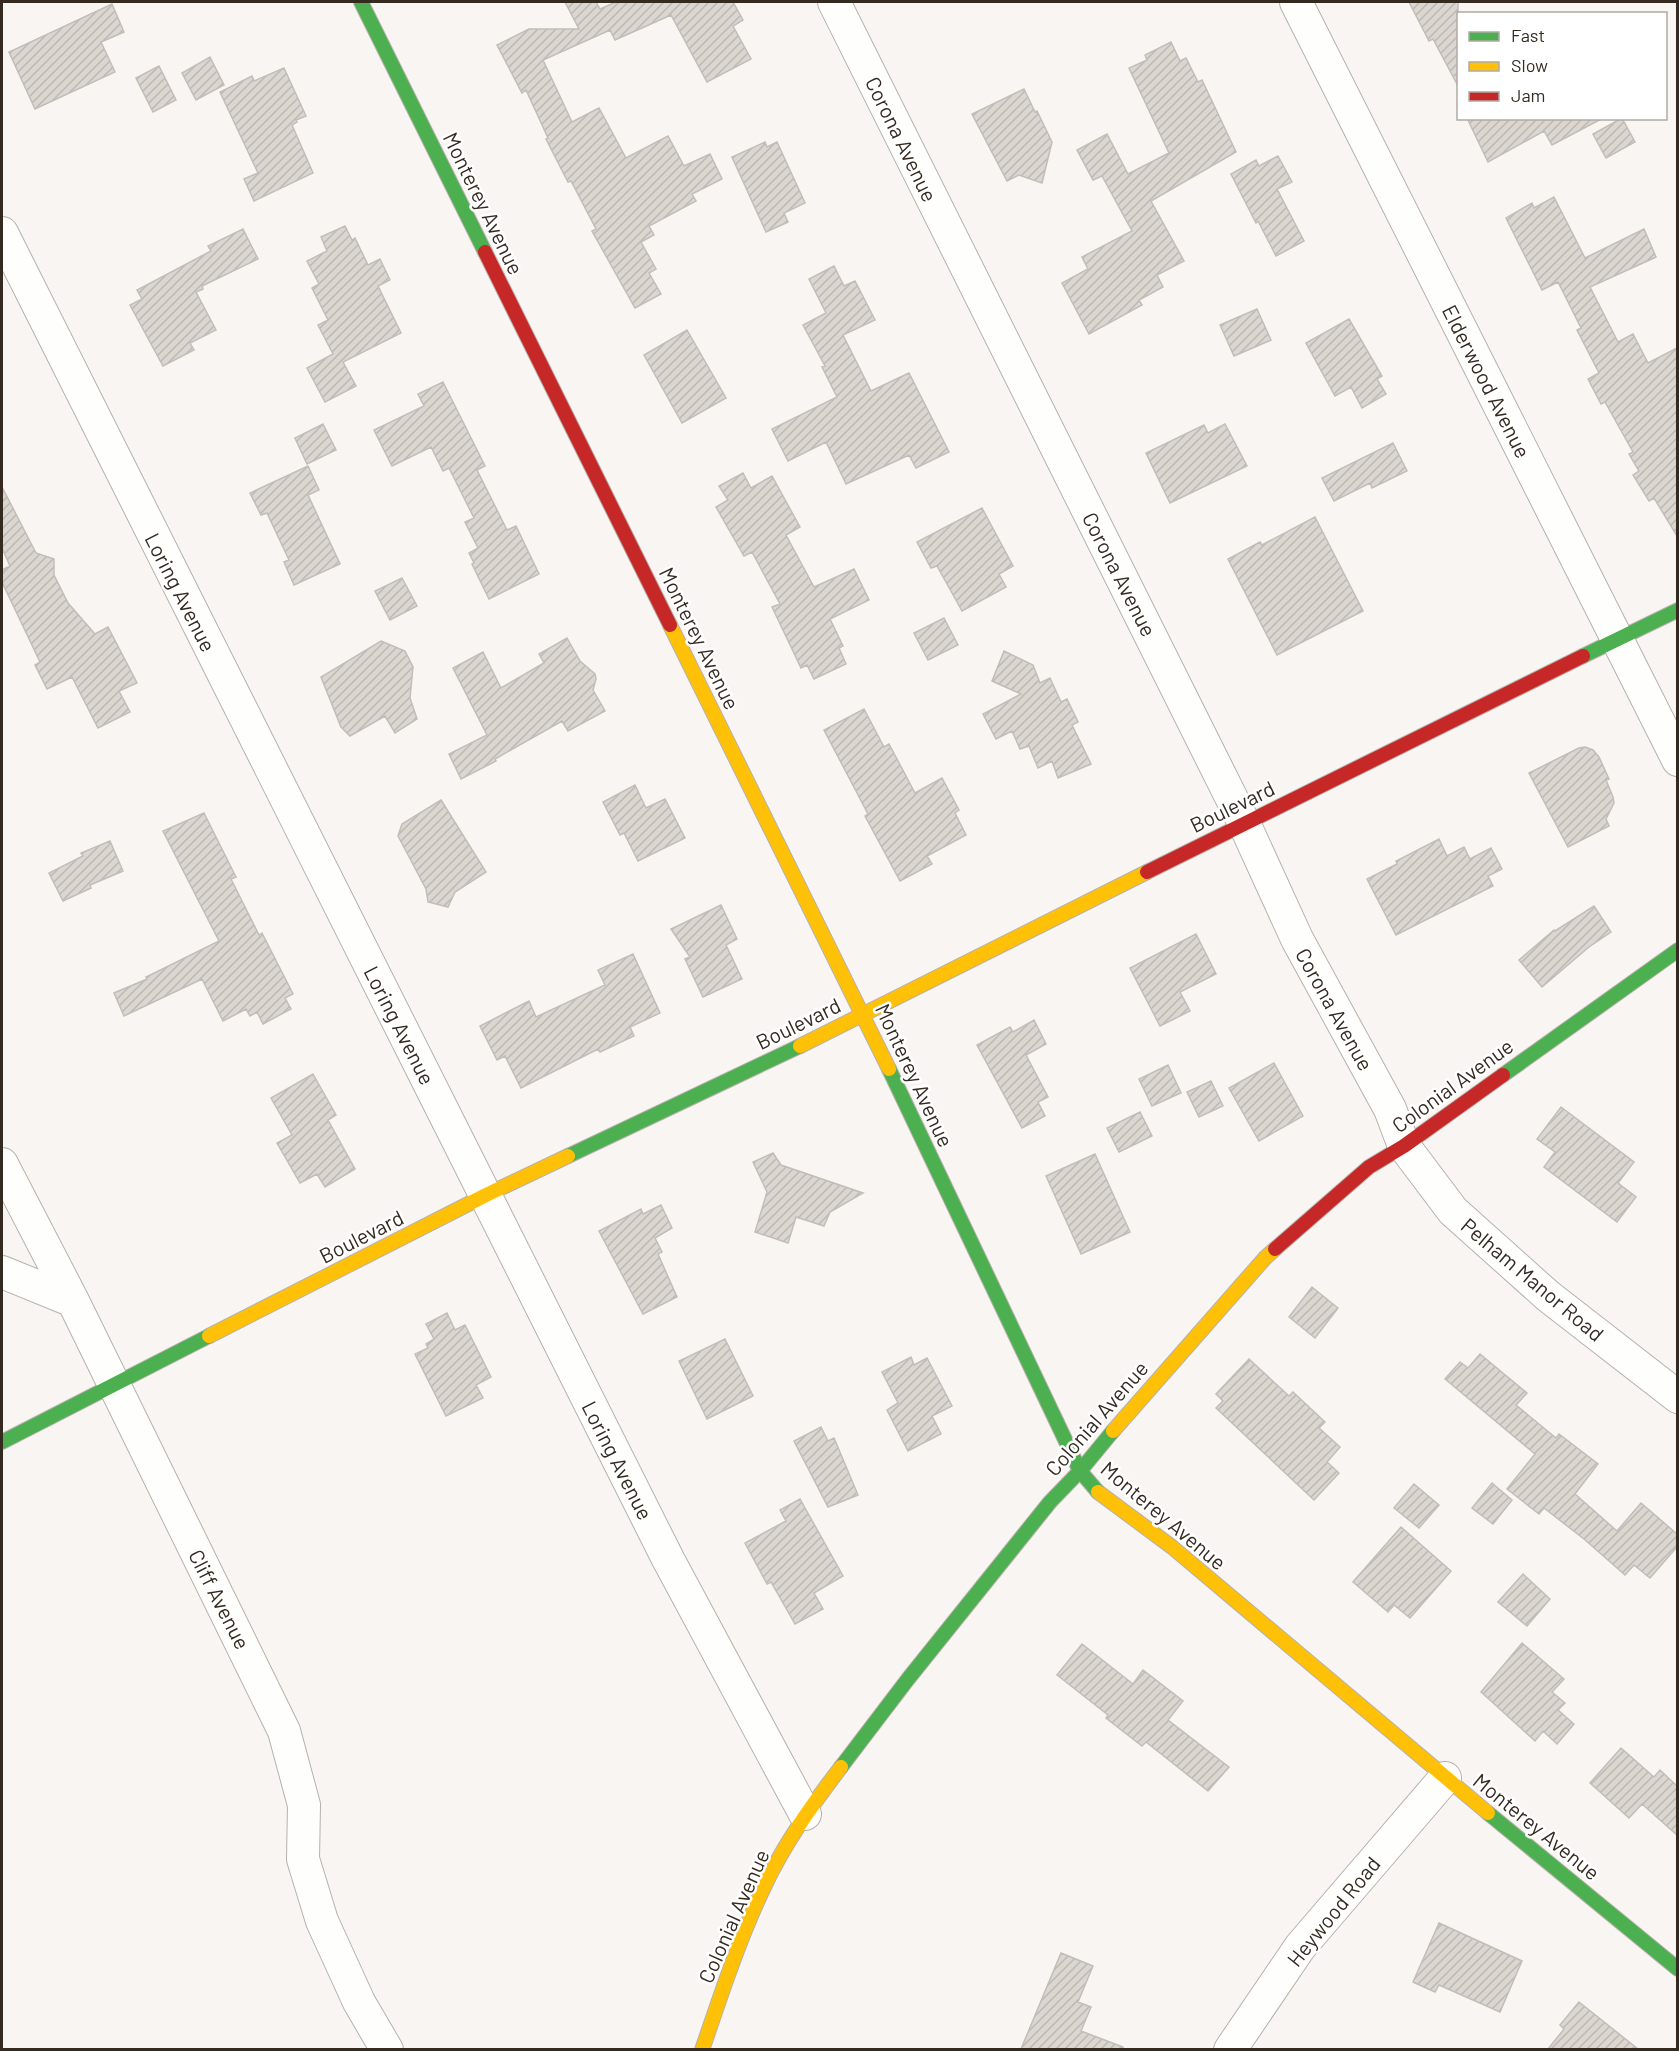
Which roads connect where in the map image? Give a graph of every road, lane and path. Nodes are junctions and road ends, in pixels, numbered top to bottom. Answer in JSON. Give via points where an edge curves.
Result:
{"nodes":[{"id":1,"x":361,"y":2,"type":"edge"},
{"id":2,"x":834,"y":2,"type":"edge"},
{"id":3,"x":1296,"y":2,"type":"edge"},
{"id":4,"x":2,"y":233,"type":"edge"},
{"id":5,"x":1677,"y":610,"type":"edge"},
{"id":6,"x":1617,"y":641,"type":"junction"},
{"id":7,"x":1677,"y":760,"type":"edge"},
{"id":8,"x":1244,"y":823,"type":"junction"},
{"id":9,"x":1677,"y":950,"type":"edge"},
{"id":10,"x":864,"y":1015,"type":"junction"},
{"id":11,"x":1404,"y":1146,"type":"junction"},
{"id":12,"x":2,"y":1164,"type":"edge"},
{"id":13,"x":486,"y":1195,"type":"junction"},
{"id":14,"x":2,"y":1272,"type":"edge"},
{"id":15,"x":73,"y":1301,"type":"junction"},
{"id":16,"x":113,"y":1386,"type":"junction"},
{"id":17,"x":1677,"y":1397,"type":"edge"},
{"id":18,"x":2,"y":1442,"type":"edge"},
{"id":19,"x":1080,"y":1471,"type":"junction"},
{"id":20,"x":1445,"y":1778,"type":"junction"},
{"id":21,"x":805,"y":1814,"type":"junction"},
{"id":22,"x":1677,"y":1969,"type":"edge"},
{"id":23,"x":387,"y":2049,"type":"edge"},
{"id":24,"x":702,"y":2049,"type":"edge"},
{"id":25,"x":1230,"y":2049,"type":"edge"}],
"edges":[{"from":1,"to":10,"type":"street","name":"Monterey Avenue"},
{"from":2,"to":8,"type":"street","name":"Corona Avenue"},
{"from":3,"to":6,"type":"street","name":"Elderwood Avenue"},
{"from":4,"to":13,"type":"street","name":"Loring Avenue"},
{"from":5,"to":6,"type":"street","name":"Boulevard"},
{"from":6,"to":7,"type":"street","name":"Elderwood Avenue"},
{"from":6,"to":8,"type":"street","name":"Boulevard"},
{"from":8,"to":10,"type":"street","name":"Boulevard"},
{"from":8,"to":11,"type":"street","name":"Corona Avenue","via":[[1297,939],[1390,1109]]},
{"from":9,"to":11,"type":"street","name":"Colonial Avenue"},
{"from":10,"to":13,"type":"street","name":"Boulevard"},
{"from":10,"to":19,"type":"street","name":"Monterey Avenue"},
{"from":11,"to":17,"type":"street","name":"Pelham Manor Road","via":[[1453,1211],[1548,1296]]},
{"from":11,"to":19,"type":"street","name":"Colonial Avenue","via":[[1369,1167],[1265,1258]]},
{"from":12,"to":15,"type":"street","name":"Cliff Avenue"},
{"from":13,"to":16,"type":"street","name":"Boulevard"},
{"from":13,"to":21,"type":"street","name":"Loring Avenue","via":[[668,1559]]},
{"from":14,"to":15,"type":"street"},
{"from":15,"to":16,"type":"street","name":"Cliff Avenue"},
{"from":16,"to":18,"type":"street","name":"Boulevard"},
{"from":16,"to":23,"type":"street","name":"Cliff Avenue","via":[[284,1731],[304,1805],[303,1859],[322,1921],[359,2002]]},
{"from":19,"to":20,"type":"street","name":"Monterey Avenue","via":[[1101,1495],[1172,1547]]},
{"from":19,"to":21,"type":"street","name":"Colonial Avenue","via":[[1050,1502]]},
{"from":20,"to":22,"type":"street","name":"Monterey Avenue"},
{"from":20,"to":25,"type":"street","name":"Heywood Road","via":[[1300,1947]]},
{"from":21,"to":24,"type":"street","name":"Colonial Avenue","via":[[764,1886]]}]}
